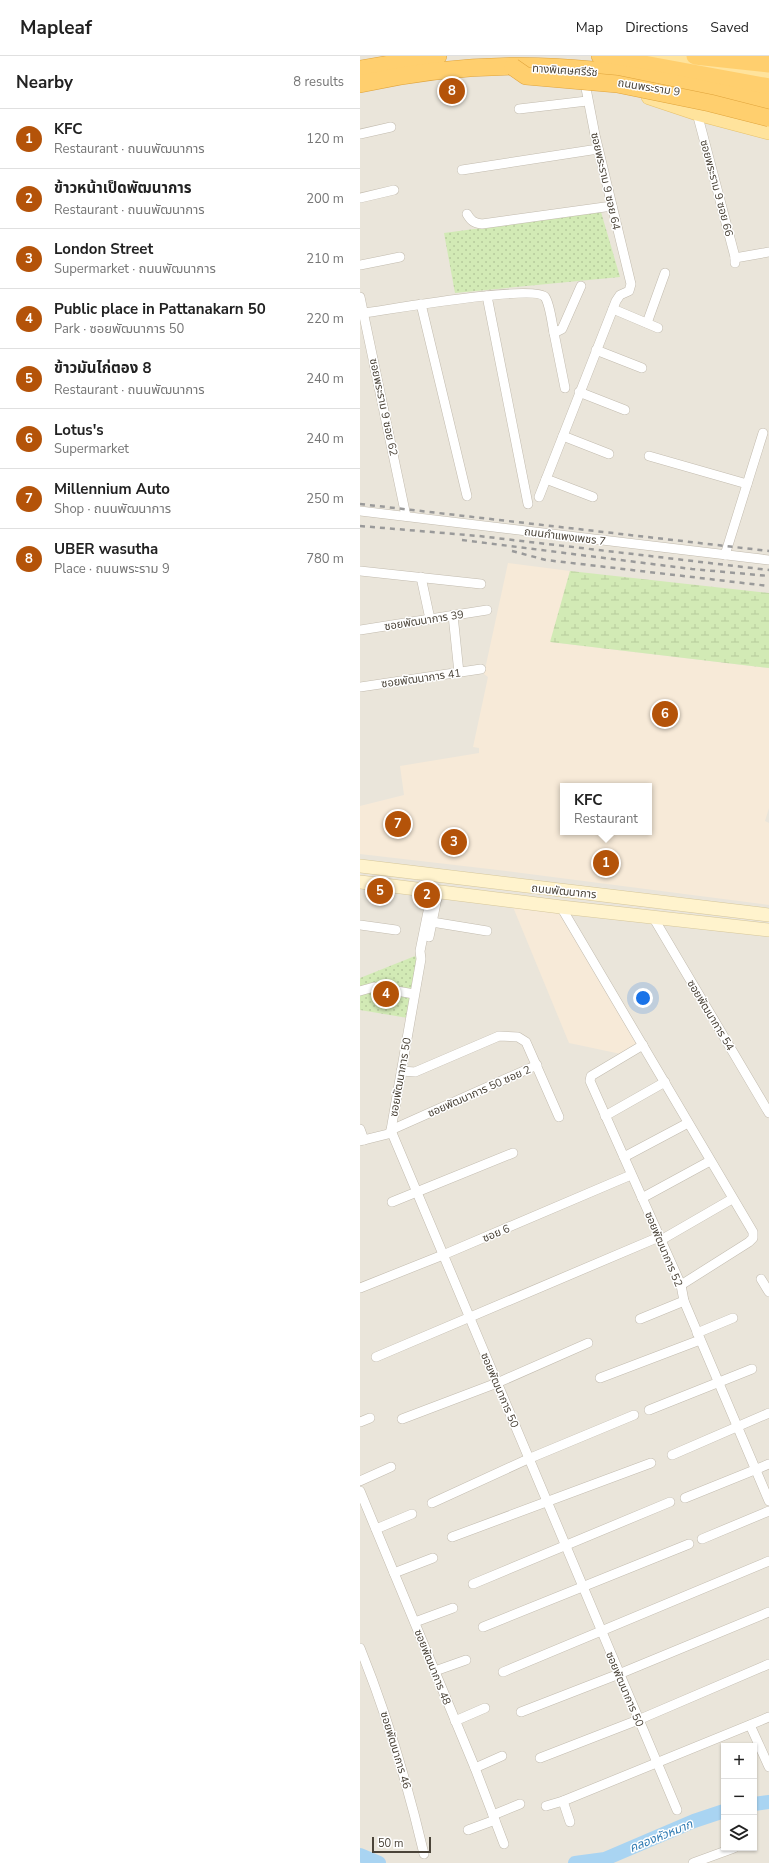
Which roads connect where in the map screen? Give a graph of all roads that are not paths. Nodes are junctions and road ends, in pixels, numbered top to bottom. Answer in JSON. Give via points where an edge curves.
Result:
{"nodes":[{"id":1,"x":387,"y":56,"type":"edge"},
{"id":2,"x":438,"y":56,"type":"edge"},
{"id":3,"x":600,"y":56,"type":"edge"},
{"id":4,"x":650,"y":56,"type":"edge"},
{"id":5,"x":695,"y":56,"type":"edge"},
{"id":6,"x":765,"y":56,"type":"edge"},
{"id":7,"x":769,"y":57,"type":"edge"},
{"id":8,"x":360,"y":62,"type":"edge"},
{"id":9,"x":769,"y":64,"type":"edge"},
{"id":10,"x":360,"y":69,"type":"edge"},
{"id":11,"x":769,"y":77,"type":"edge"},
{"id":12,"x":583,"y":78,"type":"junction"},
{"id":13,"x":360,"y":84,"type":"edge"},
{"id":14,"x":769,"y":87,"type":"edge"},
{"id":15,"x":360,"y":92,"type":"edge"},
{"id":16,"x":587,"y":101,"type":"junction"},
{"id":17,"x":519,"y":109,"type":"dead end"},
{"id":18,"x":769,"y":112,"type":"edge"},
{"id":19,"x":697,"y":114,"type":"junction"},
{"id":20,"x":391,"y":127,"type":"dead end"},
{"id":21,"x":769,"y":132,"type":"edge"},
{"id":22,"x":360,"y":134,"type":"edge"},
{"id":23,"x":598,"y":149,"type":"junction"},
{"id":24,"x":462,"y":170,"type":"dead end"},
{"id":25,"x":394,"y":190,"type":"dead end"},
{"id":26,"x":360,"y":198,"type":"edge"},
{"id":27,"x":612,"y":206,"type":"junction"},
{"id":28,"x":467,"y":214,"type":"dead end"},
{"id":29,"x":769,"y":252,"type":"edge"},
{"id":30,"x":400,"y":257,"type":"dead end"},
{"id":31,"x":360,"y":265,"type":"edge"},
{"id":32,"x":665,"y":273,"type":"dead end"},
{"id":33,"x":581,"y":286,"type":"dead end"},
{"id":34,"x":487,"y":296,"type":"junction"},
{"id":35,"x":360,"y":297,"type":"edge"},
{"id":36,"x":421,"y":304,"type":"junction"},
{"id":37,"x":613,"y":309,"type":"junction"},
{"id":38,"x":364,"y":313,"type":"junction"},
{"id":39,"x":647,"y":323,"type":"junction"},
{"id":40,"x":658,"y":328,"type":"dead end"},
{"id":41,"x":554,"y":332,"type":"junction"},
{"id":42,"x":596,"y":350,"type":"junction"},
{"id":43,"x":642,"y":368,"type":"dead end"},
{"id":44,"x":564,"y":388,"type":"dead end"},
{"id":45,"x":579,"y":392,"type":"junction"},
{"id":46,"x":625,"y":410,"type":"dead end"},
{"id":47,"x":763,"y":433,"type":"dead end"},
{"id":48,"x":563,"y":436,"type":"junction"},
{"id":49,"x":609,"y":454,"type":"dead end"},
{"id":50,"x":649,"y":456,"type":"dead end"},
{"id":51,"x":546,"y":479,"type":"junction"},
{"id":52,"x":747,"y":484,"type":"junction"},
{"id":53,"x":467,"y":496,"type":"dead end"},
{"id":54,"x":539,"y":496,"type":"dead end"},
{"id":55,"x":593,"y":497,"type":"dead end"},
{"id":56,"x":528,"y":504,"type":"dead end"},
{"id":57,"x":360,"y":511,"type":"edge"},
{"id":58,"x":406,"y":516,"type":"junction"},
{"id":59,"x":725,"y":555,"type":"junction"},
{"id":60,"x":769,"y":560,"type":"edge"},
{"id":61,"x":360,"y":571,"type":"edge"},
{"id":62,"x":422,"y":577,"type":"junction"},
{"id":63,"x":481,"y":584,"type":"dead end"},
{"id":64,"x":487,"y":610,"type":"dead end"},
{"id":65,"x":453,"y":615,"type":"junction"},
{"id":66,"x":430,"y":618,"type":"junction"},
{"id":67,"x":360,"y":630,"type":"edge"},
{"id":68,"x":481,"y":670,"type":"dead end"},
{"id":69,"x":459,"y":673,"type":"junction"},
{"id":70,"x":360,"y":687,"type":"edge"},
{"id":71,"x":360,"y":866,"type":"edge"},
{"id":72,"x":360,"y":882,"type":"edge"},
{"id":73,"x":435,"y":892,"type":"junction"},
{"id":74,"x":561,"y":907,"type":"junction"},
{"id":75,"x":769,"y":915,"type":"edge"},
{"id":76,"x":653,"y":917,"type":"junction"},
{"id":77,"x":432,"y":922,"type":"junction"},
{"id":78,"x":360,"y":925,"type":"edge"},
{"id":79,"x":396,"y":930,"type":"dead end"},
{"id":80,"x":769,"y":930,"type":"edge"},
{"id":81,"x":487,"y":931,"type":"dead end"},
{"id":82,"x":421,"y":959,"type":"junction"},
{"id":83,"x":360,"y":991,"type":"edge"},
{"id":84,"x":414,"y":994,"type":"junction"},
{"id":85,"x":643,"y":1045,"type":"junction"},
{"id":86,"x":537,"y":1065,"type":"junction"},
{"id":87,"x":401,"y":1071,"type":"junction"},
{"id":88,"x":665,"y":1082,"type":"junction"},
{"id":89,"x":769,"y":1113,"type":"edge"},
{"id":90,"x":605,"y":1116,"type":"junction"},
{"id":91,"x":559,"y":1117,"type":"dead end"},
{"id":92,"x":688,"y":1123,"type":"junction"},
{"id":93,"x":360,"y":1130,"type":"edge"},
{"id":94,"x":392,"y":1131,"type":"junction"},
{"id":95,"x":362,"y":1140,"type":"edge"},
{"id":96,"x":513,"y":1153,"type":"dead end"},
{"id":97,"x":624,"y":1157,"type":"junction"},
{"id":98,"x":710,"y":1161,"type":"junction"},
{"id":99,"x":631,"y":1175,"type":"junction"},
{"id":100,"x":417,"y":1192,"type":"junction"},
{"id":101,"x":642,"y":1198,"type":"junction"},
{"id":102,"x":732,"y":1199,"type":"junction"},
{"id":103,"x":392,"y":1202,"type":"dead end"},
{"id":104,"x":660,"y":1238,"type":"junction"},
{"id":105,"x":443,"y":1255,"type":"junction"},
{"id":106,"x":761,"y":1279,"type":"dead end"},
{"id":107,"x":681,"y":1285,"type":"junction"},
{"id":108,"x":360,"y":1288,"type":"edge"},
{"id":109,"x":769,"y":1292,"type":"edge"},
{"id":110,"x":684,"y":1301,"type":"junction"},
{"id":111,"x":469,"y":1316,"type":"junction"},
{"id":112,"x":733,"y":1318,"type":"dead end"},
{"id":113,"x":640,"y":1319,"type":"dead end"},
{"id":114,"x":699,"y":1336,"type":"junction"},
{"id":115,"x":588,"y":1343,"type":"dead end"},
{"id":116,"x":376,"y":1356,"type":"dead end"},
{"id":117,"x":752,"y":1369,"type":"dead end"},
{"id":118,"x":600,"y":1378,"type":"dead end"},
{"id":119,"x":718,"y":1382,"type":"junction"},
{"id":120,"x":497,"y":1383,"type":"junction"},
{"id":121,"x":649,"y":1410,"type":"dead end"},
{"id":122,"x":769,"y":1413,"type":"edge"},
{"id":123,"x":634,"y":1415,"type":"dead end"},
{"id":124,"x":370,"y":1418,"type":"dead end"},
{"id":125,"x":402,"y":1419,"type":"dead end"},
{"id":126,"x":360,"y":1422,"type":"edge"},
{"id":127,"x":737,"y":1426,"type":"junction"},
{"id":128,"x":672,"y":1454,"type":"dead end"},
{"id":129,"x":528,"y":1459,"type":"junction"},
{"id":130,"x":651,"y":1463,"type":"dead end"},
{"id":131,"x":769,"y":1464,"type":"edge"},
{"id":132,"x":391,"y":1467,"type":"dead end"},
{"id":133,"x":756,"y":1470,"type":"junction"},
{"id":134,"x":360,"y":1481,"type":"edge"},
{"id":135,"x":360,"y":1491,"type":"edge"},
{"id":136,"x":685,"y":1498,"type":"dead end"},
{"id":137,"x":769,"y":1501,"type":"edge"},
{"id":138,"x":547,"y":1502,"type":"junction"},
{"id":139,"x":670,"y":1502,"type":"dead end"},
{"id":140,"x":432,"y":1503,"type":"dead end"},
{"id":141,"x":769,"y":1511,"type":"edge"},
{"id":142,"x":412,"y":1514,"type":"dead end"},
{"id":143,"x":376,"y":1529,"type":"junction"},
{"id":144,"x":452,"y":1537,"type":"dead end"},
{"id":145,"x":702,"y":1539,"type":"dead end"},
{"id":146,"x":689,"y":1544,"type":"dead end"},
{"id":147,"x":565,"y":1545,"type":"junction"},
{"id":148,"x":433,"y":1558,"type":"dead end"},
{"id":149,"x":769,"y":1561,"type":"edge"},
{"id":150,"x":394,"y":1573,"type":"junction"},
{"id":151,"x":473,"y":1584,"type":"dead end"},
{"id":152,"x":583,"y":1587,"type":"junction"},
{"id":153,"x":453,"y":1608,"type":"dead end"},
{"id":154,"x":769,"y":1612,"type":"edge"},
{"id":155,"x":415,"y":1622,"type":"junction"},
{"id":156,"x":484,"y":1627,"type":"dead end"},
{"id":157,"x":602,"y":1632,"type":"junction"},
{"id":158,"x":360,"y":1648,"type":"edge"},
{"id":159,"x":466,"y":1660,"type":"dead end"},
{"id":160,"x":769,"y":1664,"type":"edge"},
{"id":161,"x":435,"y":1671,"type":"junction"},
{"id":162,"x":502,"y":1672,"type":"dead end"},
{"id":163,"x":619,"y":1674,"type":"junction"},
{"id":164,"x":485,"y":1708,"type":"dead end"},
{"id":165,"x":521,"y":1712,"type":"dead end"},
{"id":166,"x":769,"y":1717,"type":"edge"},
{"id":167,"x":638,"y":1720,"type":"junction"},
{"id":168,"x":455,"y":1721,"type":"junction"},
{"id":169,"x":750,"y":1724,"type":"junction"},
{"id":170,"x":502,"y":1756,"type":"dead end"},
{"id":171,"x":540,"y":1758,"type":"dead end"},
{"id":172,"x":656,"y":1763,"type":"junction"},
{"id":173,"x":769,"y":1766,"type":"edge"},
{"id":174,"x":475,"y":1768,"type":"junction"},
{"id":175,"x":563,"y":1801,"type":"junction"},
{"id":176,"x":520,"y":1804,"type":"dead end"},
{"id":177,"x":546,"y":1806,"type":"dead end"},
{"id":178,"x":677,"y":1810,"type":"dead end"},
{"id":179,"x":494,"y":1818,"type":"junction"},
{"id":180,"x":570,"y":1822,"type":"dead end"},
{"id":181,"x":468,"y":1830,"type":"dead end"},
{"id":182,"x":504,"y":1844,"type":"dead end"},
{"id":183,"x":726,"y":1851,"type":"edge"},
{"id":184,"x":424,"y":1854,"type":"dead end"},
{"id":185,"x":693,"y":1863,"type":"edge"}],
"edges":[{"from":1,"to":8,"type":"main road"},
{"from":2,"to":10,"type":"highway"},
{"from":3,"to":14,"type":"highway","name":"ทางพิเศษศรีรัช"},
{"from":4,"to":11,"type":"main road"},
{"from":5,"to":9,"type":"highway"},
{"from":6,"to":7,"type":"main road"},
{"from":12,"to":15,"type":"main road","name":"ถนนพระราม 9","via":[[537,74],[477,74],[429,78]]},
{"from":12,"to":16,"type":"street","name":"ซอยพระราม 9 ซอย 64"},
{"from":12,"to":18,"type":"main road","name":"ถนนพระราม 9","via":[[656,86]]},
{"from":12,"to":19,"type":"main road","via":[[635,92]]},
{"from":13,"to":18,"type":"highway","bridge":true,"via":[[428,72],[477,67],[513,67],[526,76],[617,84]]},
{"from":16,"to":17,"type":"street"},
{"from":16,"to":23,"type":"street","name":"ซอยพระราม 9 ซอย 64"},
{"from":19,"to":21,"type":"main road"},
{"from":19,"to":29,"type":"street","name":"ซอยพระราม 9 ซอย 66","via":[[735,261]]},
{"from":20,"to":22,"type":"street"},
{"from":23,"to":24,"type":"street"},
{"from":23,"to":27,"type":"street","name":"ซอยพระราม 9 ซอย 64"},
{"from":25,"to":26,"type":"street"},
{"from":27,"to":28,"type":"street","via":[[482,224],[471,220]]},
{"from":27,"to":37,"type":"street","name":"ซอยพระราม 9 ซอย 64","via":[[631,284],[629,291],[620,295]]},
{"from":30,"to":31,"type":"street"},
{"from":32,"to":39,"type":"street"},
{"from":33,"to":41,"type":"street","via":[[562,329]]},
{"from":34,"to":36,"type":"street"},
{"from":34,"to":41,"type":"street","via":[[540,294],[547,302]]},
{"from":34,"to":56,"type":"street"},
{"from":35,"to":38,"type":"street","name":"ซอยพระราม 9 ซอย 62"},
{"from":36,"to":38,"type":"street"},
{"from":36,"to":53,"type":"street"},
{"from":37,"to":39,"type":"street"},
{"from":37,"to":42,"type":"street"},
{"from":38,"to":58,"type":"street","name":"ซอยพระราม 9 ซอย 62"},
{"from":39,"to":40,"type":"street"},
{"from":41,"to":44,"type":"street"},
{"from":42,"to":43,"type":"street"},
{"from":42,"to":45,"type":"street"},
{"from":45,"to":46,"type":"street"},
{"from":45,"to":48,"type":"street"},
{"from":47,"to":52,"type":"street"},
{"from":48,"to":49,"type":"street"},
{"from":48,"to":51,"type":"street"},
{"from":50,"to":52,"type":"street"},
{"from":51,"to":54,"type":"street"},
{"from":51,"to":55,"type":"street"},
{"from":52,"to":59,"type":"street"},
{"from":57,"to":58,"type":"street","name":"ถนนกำแพงเพชร 7"},
{"from":58,"to":59,"type":"street","name":"ถนนกำแพงเพชร 7"},
{"from":59,"to":60,"type":"street","name":"ถนนกำแพงเพชร 7"},
{"from":61,"to":62,"type":"street"},
{"from":62,"to":63,"type":"street"},
{"from":62,"to":66,"type":"street"},
{"from":64,"to":65,"type":"street","name":"ซอยพัฒนาการ 39"},
{"from":65,"to":66,"type":"street","name":"ซอยพัฒนาการ 39"},
{"from":65,"to":69,"type":"street"},
{"from":66,"to":67,"type":"street","name":"ซอยพัฒนาการ 39"},
{"from":68,"to":69,"type":"street","name":"ซอยพัฒนาการ 41"},
{"from":69,"to":70,"type":"street","name":"ซอยพัฒนาการ 41"},
{"from":71,"to":75,"type":"main road","name":"ถนนพัฒนาการ"},
{"from":72,"to":73,"type":"main road","name":"ถนนพัฒนาการ"},
{"from":73,"to":74,"type":"main road","name":"ถนนพัฒนาการ"},
{"from":73,"to":77,"type":"street","name":"ซอยพัฒนาการ 50"},
{"from":73,"to":82,"type":"street","name":"ซอยพัฒนาการ 50","via":[[420,950]]},
{"from":74,"to":76,"type":"main road","name":"ถนนพัฒนาการ"},
{"from":74,"to":85,"type":"street"},
{"from":76,"to":80,"type":"main road","name":"ถนนพัฒนาการ"},
{"from":76,"to":89,"type":"street","name":"ซอยพัฒนาการ 54"},
{"from":77,"to":81,"type":"street"},
{"from":77,"to":82,"type":"street","name":"ซอยพัฒนาการ 50"},
{"from":78,"to":79,"type":"street"},
{"from":82,"to":84,"type":"street","name":"ซอยพัฒนาการ 50"},
{"from":83,"to":84,"type":"street","via":[[374,988]]},
{"from":84,"to":87,"type":"street","name":"ซอยพัฒนาการ 50"},
{"from":85,"to":88,"type":"street"},
{"from":85,"to":90,"type":"street","name":"ซอยพัฒนาการ 52","via":[[590,1078]]},
{"from":86,"to":87,"type":"street","via":[[526,1042],[518,1037],[499,1036],[414,1072]]},
{"from":86,"to":91,"type":"street","name":"ซอยพัฒนาการ 50 ซอย 2"},
{"from":86,"to":94,"type":"street","name":"ซอยพัฒนาการ 50 ซอย 2"},
{"from":87,"to":94,"type":"street","name":"ซอยพัฒนาการ 50"},
{"from":88,"to":90,"type":"street"},
{"from":88,"to":92,"type":"street"},
{"from":90,"to":97,"type":"street","name":"ซอยพัฒนาการ 52"},
{"from":92,"to":97,"type":"street"},
{"from":92,"to":98,"type":"street"},
{"from":93,"to":95,"type":"street"},
{"from":94,"to":95,"type":"street","name":"ซอยพัฒนาการ 50 ซอย 2"},
{"from":94,"to":100,"type":"street","name":"ซอยพัฒนาการ 50"},
{"from":96,"to":100,"type":"street"},
{"from":97,"to":99,"type":"street","name":"ซอยพัฒนาการ 52"},
{"from":98,"to":101,"type":"street"},
{"from":98,"to":102,"type":"street"},
{"from":99,"to":101,"type":"street","name":"ซอยพัฒนาการ 52"},
{"from":99,"to":105,"type":"street","name":"ซอย 6"},
{"from":100,"to":103,"type":"street"},
{"from":100,"to":105,"type":"street","name":"ซอยพัฒนาการ 50"},
{"from":101,"to":104,"type":"street","name":"ซอยพัฒนาการ 52"},
{"from":102,"to":104,"type":"street"},
{"from":102,"to":107,"type":"street","via":[[753,1232],[753,1238]]},
{"from":104,"to":107,"type":"street","name":"ซอยพัฒนาการ 52"},
{"from":104,"to":111,"type":"street"},
{"from":105,"to":108,"type":"street","name":"ซอย 6"},
{"from":105,"to":111,"type":"street","name":"ซอยพัฒนาการ 50"},
{"from":106,"to":109,"type":"street"},
{"from":107,"to":110,"type":"street","name":"ซอยพัฒนาการ 52"},
{"from":110,"to":113,"type":"street"},
{"from":110,"to":114,"type":"street","name":"ซอยพัฒนาการ 52"},
{"from":111,"to":116,"type":"street"},
{"from":111,"to":120,"type":"street","name":"ซอยพัฒนาการ 50"},
{"from":112,"to":114,"type":"street"},
{"from":114,"to":118,"type":"street"},
{"from":114,"to":119,"type":"street","name":"ซอยพัฒนาการ 52"},
{"from":115,"to":120,"type":"street"},
{"from":117,"to":119,"type":"street"},
{"from":119,"to":121,"type":"street"},
{"from":119,"to":127,"type":"street","name":"ซอยพัฒนาการ 52"},
{"from":120,"to":125,"type":"street"},
{"from":120,"to":129,"type":"street","name":"ซอยพัฒนาการ 50"},
{"from":122,"to":127,"type":"street"},
{"from":123,"to":129,"type":"street"},
{"from":124,"to":126,"type":"street"},
{"from":127,"to":128,"type":"street"},
{"from":127,"to":133,"type":"street","name":"ซอยพัฒนาการ 52"},
{"from":129,"to":138,"type":"street","name":"ซอยพัฒนาการ 50"},
{"from":129,"to":140,"type":"street"},
{"from":130,"to":138,"type":"street"},
{"from":131,"to":133,"type":"street"},
{"from":132,"to":134,"type":"street"},
{"from":133,"to":136,"type":"street"},
{"from":133,"to":137,"type":"street","name":"ซอยพัฒนาการ 52"},
{"from":135,"to":143,"type":"street","name":"ซอยพัฒนาการ 48"},
{"from":138,"to":144,"type":"street"},
{"from":138,"to":147,"type":"street","name":"ซอยพัฒนาการ 50"},
{"from":139,"to":147,"type":"street"},
{"from":141,"to":145,"type":"street"},
{"from":142,"to":143,"type":"street"},
{"from":143,"to":150,"type":"street","name":"ซอยพัฒนาการ 48"},
{"from":146,"to":152,"type":"street"},
{"from":147,"to":151,"type":"street"},
{"from":147,"to":152,"type":"street","name":"ซอยพัฒนาการ 50"},
{"from":148,"to":150,"type":"street"},
{"from":149,"to":157,"type":"street"},
{"from":150,"to":155,"type":"street","name":"ซอยพัฒนาการ 48"},
{"from":152,"to":156,"type":"street"},
{"from":152,"to":157,"type":"street","name":"ซอยพัฒนาการ 50"},
{"from":153,"to":155,"type":"street"},
{"from":154,"to":163,"type":"street"},
{"from":155,"to":161,"type":"street","name":"ซอยพัฒนาการ 48"},
{"from":157,"to":162,"type":"street"},
{"from":157,"to":163,"type":"street","name":"ซอยพัฒนาการ 50"},
{"from":158,"to":184,"type":"street","name":"ซอยพัฒนาการ 46","via":[[392,1733]]},
{"from":159,"to":161,"type":"street"},
{"from":160,"to":167,"type":"street"},
{"from":161,"to":168,"type":"street","name":"ซอยพัฒนาการ 48"},
{"from":163,"to":165,"type":"street"},
{"from":163,"to":167,"type":"street","name":"ซอยพัฒนาการ 50"},
{"from":164,"to":168,"type":"street"},
{"from":166,"to":169,"type":"street"},
{"from":167,"to":171,"type":"street"},
{"from":167,"to":172,"type":"street","name":"ซอยพัฒนาการ 50"},
{"from":168,"to":174,"type":"street","name":"ซอยพัฒนาการ 48"},
{"from":169,"to":172,"type":"street"},
{"from":169,"to":173,"type":"street"},
{"from":170,"to":174,"type":"street"},
{"from":172,"to":175,"type":"street"},
{"from":172,"to":178,"type":"street","name":"ซอยพัฒนาการ 50"},
{"from":174,"to":179,"type":"street","name":"ซอยพัฒนาการ 48"},
{"from":175,"to":177,"type":"street"},
{"from":175,"to":180,"type":"street"},
{"from":176,"to":179,"type":"street"},
{"from":179,"to":181,"type":"street"},
{"from":179,"to":182,"type":"street","name":"ซอยพัฒนาการ 48"},
{"from":183,"to":185,"type":"street"}]}
